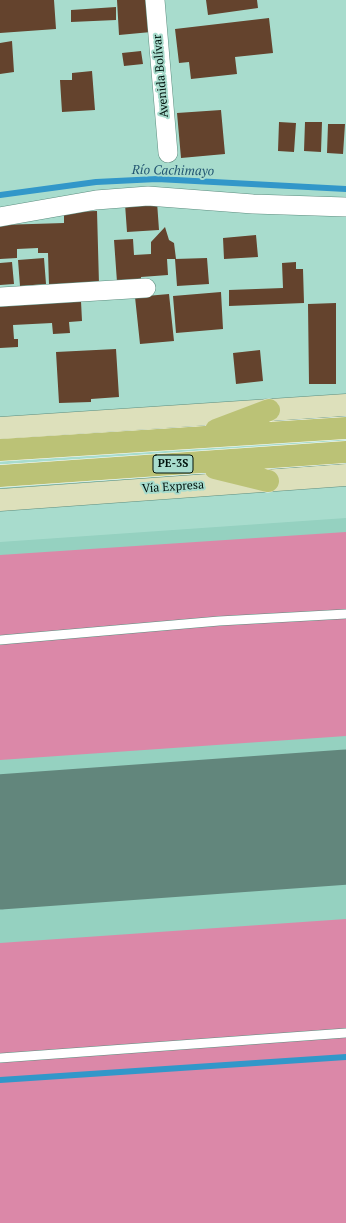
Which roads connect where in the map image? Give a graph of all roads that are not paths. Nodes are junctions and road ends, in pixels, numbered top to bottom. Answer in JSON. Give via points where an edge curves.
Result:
{"nodes":[{"id":1,"x":155,"y":0,"type":"edge"},
{"id":2,"x":168,"y":153,"type":"dead end"},
{"id":3,"x":346,"y":207,"type":"edge"},
{"id":4,"x":0,"y":217,"type":"edge"},
{"id":5,"x":146,"y":288,"type":"dead end"},
{"id":6,"x":0,"y":297,"type":"edge"},
{"id":7,"x":346,"y":405,"type":"edge"},
{"id":8,"x":269,"y":410,"type":"junction"},
{"id":9,"x":0,"y":428,"type":"edge"},
{"id":10,"x":346,"y":428,"type":"edge"},
{"id":11,"x":193,"y":438,"type":"junction"},
{"id":12,"x":0,"y":450,"type":"edge"},
{"id":13,"x":346,"y":452,"type":"edge"},
{"id":14,"x":194,"y":463,"type":"junction"},
{"id":15,"x":346,"y":475,"type":"edge"},
{"id":16,"x":0,"y":476,"type":"edge"},
{"id":17,"x":268,"y":480,"type":"junction"},
{"id":18,"x":0,"y":500,"type":"edge"},
{"id":19,"x":346,"y":614,"type":"edge"},
{"id":20,"x":0,"y":640,"type":"edge"},
{"id":21,"x":346,"y":1033,"type":"edge"},
{"id":22,"x":0,"y":1058,"type":"edge"}],
"edges":[{"from":1,"to":2,"type":"street","name":"Avenida Bolívar"},
{"from":3,"to":4,"type":"street","via":[[253,204],[148,196],[96,200]]},
{"from":5,"to":6,"type":"street"},
{"from":7,"to":8,"type":"main road"},
{"from":8,"to":9,"type":"main road"},
{"from":8,"to":11,"type":"main road"},
{"from":10,"to":11,"type":"main road","number":"PE-3S"},
{"from":11,"to":12,"type":"main road","number":"PE-3S"},
{"from":13,"to":14,"type":"main road","name":"Vía Expresa","number":"PE-3S"},
{"from":14,"to":16,"type":"main road","name":"Vía Expresa","number":"PE-3S"},
{"from":14,"to":17,"type":"main road"},
{"from":15,"to":17,"type":"main road","name":"Vía Expresa","number":"PE-3S"},
{"from":17,"to":18,"type":"main road","name":"Vía Expresa","number":"PE-3S"},
{"from":19,"to":20,"type":"lane","via":[[219,621]]},
{"from":21,"to":22,"type":"lane"}]}
